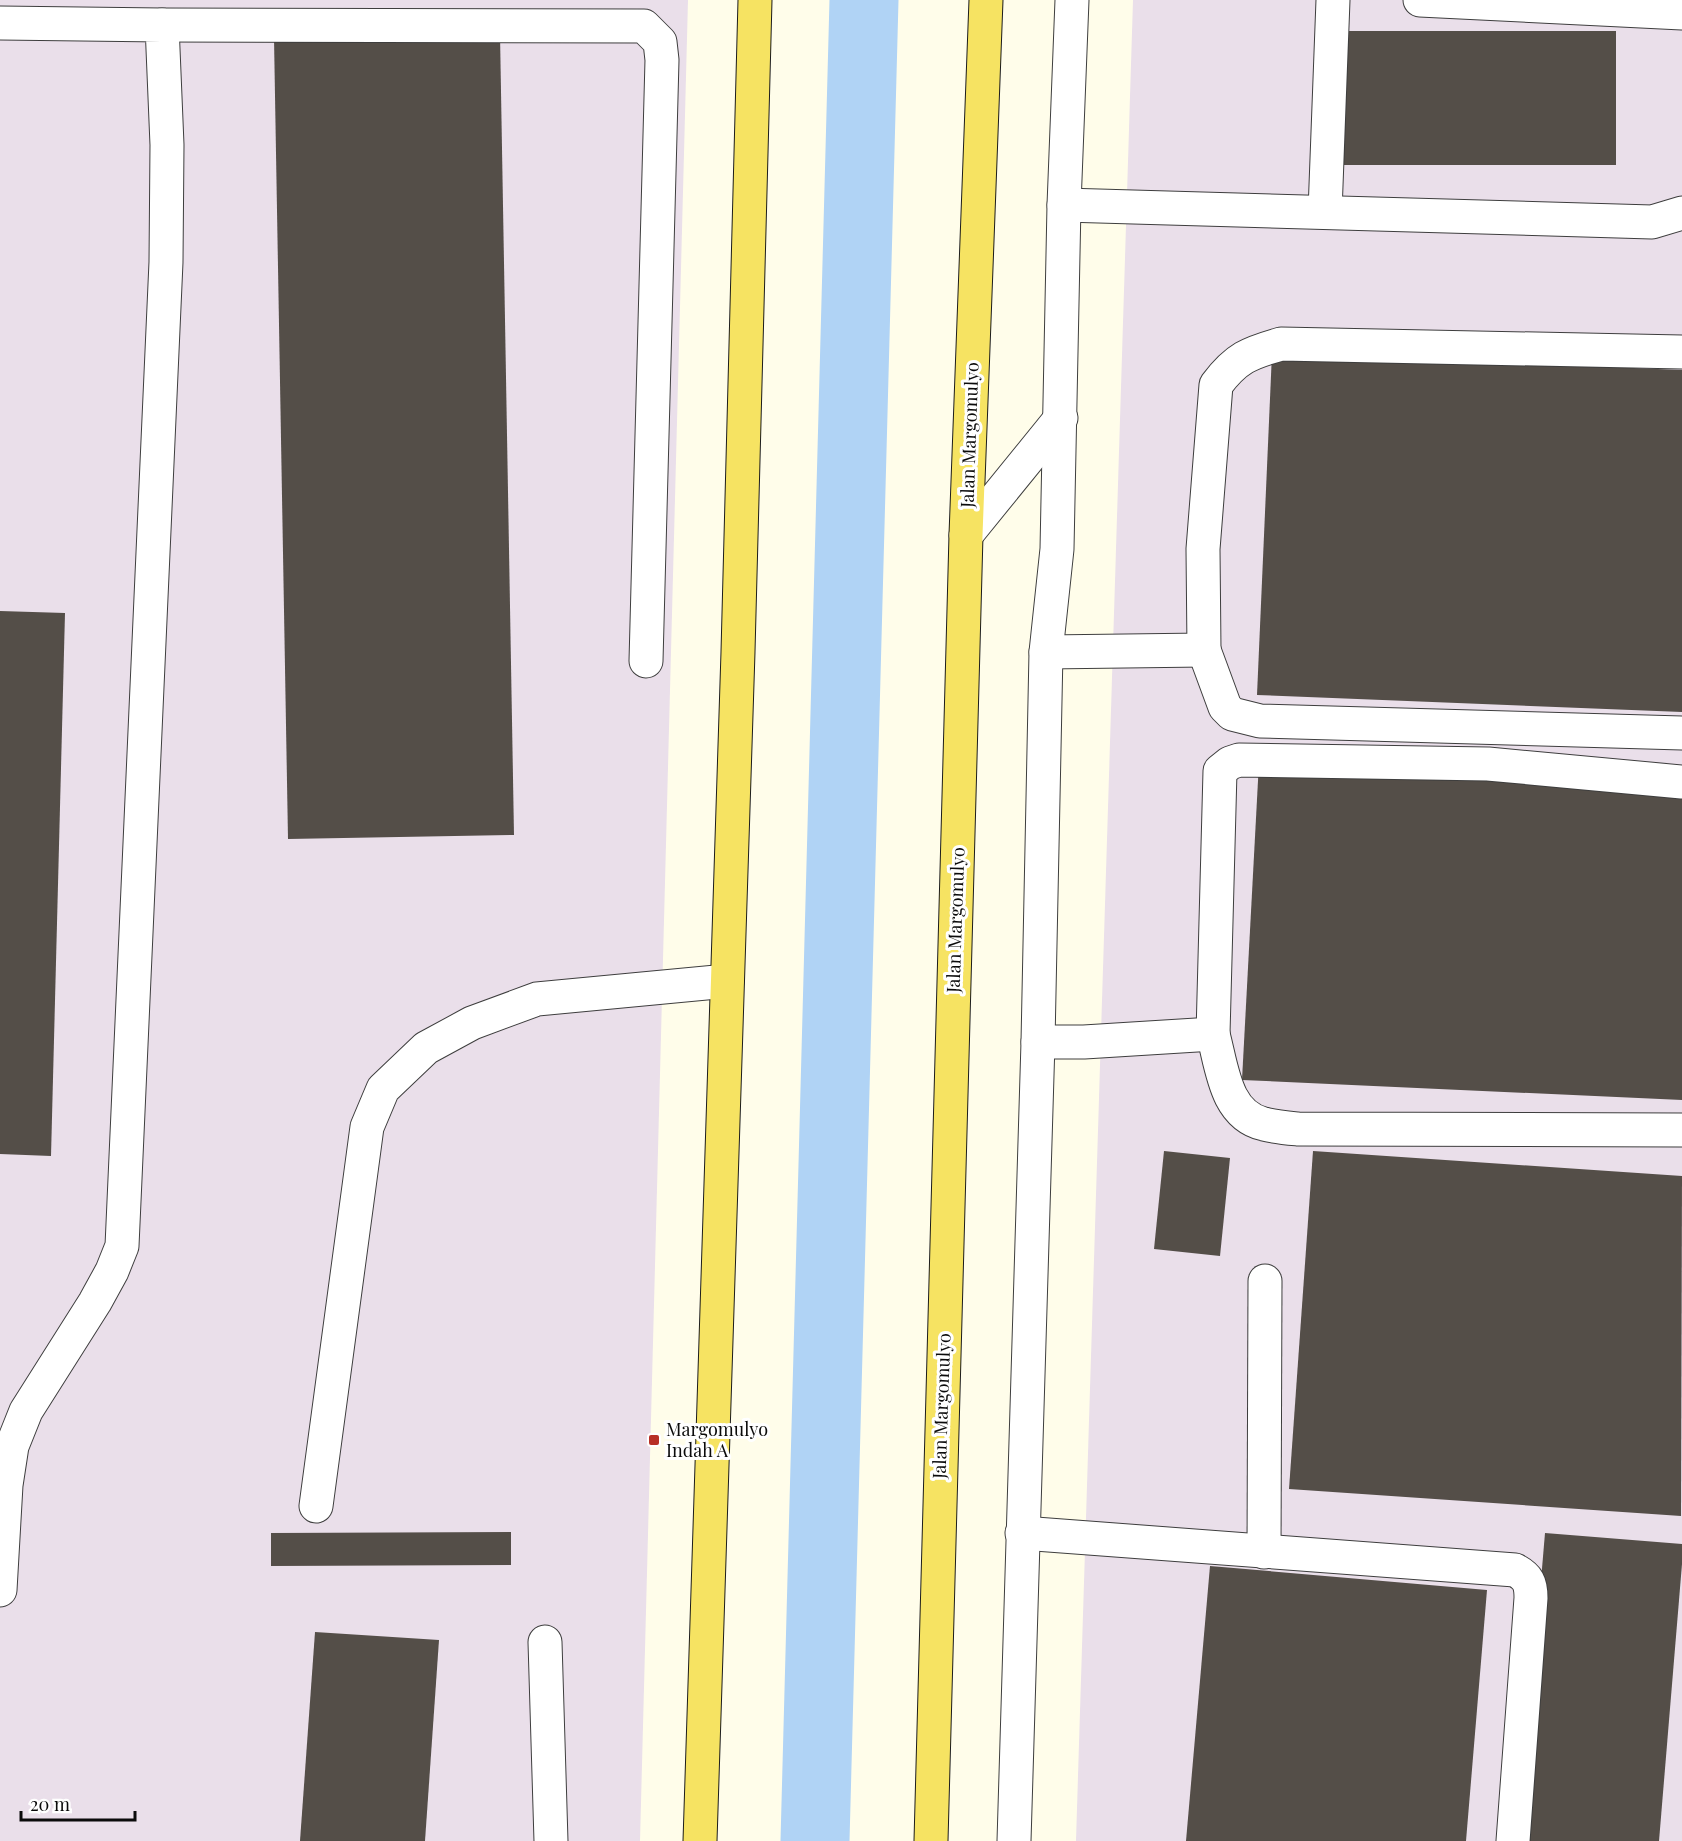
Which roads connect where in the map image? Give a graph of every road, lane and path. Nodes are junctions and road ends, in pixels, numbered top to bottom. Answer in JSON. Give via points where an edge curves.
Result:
{"nodes":[{"id":1,"x":755,"y":0,"type":"edge"},
{"id":2,"x":986,"y":0,"type":"edge"},
{"id":3,"x":1072,"y":0,"type":"edge"},
{"id":4,"x":1333,"y":0,"type":"edge"},
{"id":5,"x":1420,"y":0,"type":"edge"},
{"id":6,"x":1682,"y":13,"type":"edge"},
{"id":7,"x":0,"y":22,"type":"edge"},
{"id":8,"x":162,"y":25,"type":"junction"},
{"id":9,"x":1064,"y":205,"type":"junction"},
{"id":10,"x":1325,"y":212,"type":"junction"},
{"id":11,"x":1682,"y":213,"type":"edge"},
{"id":12,"x":1682,"y":352,"type":"edge"},
{"id":13,"x":1061,"y":418,"type":"junction"},
{"id":14,"x":966,"y":535,"type":"junction"},
{"id":15,"x":1204,"y":650,"type":"junction"},
{"id":16,"x":1046,"y":652,"type":"junction"},
{"id":17,"x":646,"y":661,"type":"dead end"},
{"id":18,"x":1682,"y":733,"type":"edge"},
{"id":19,"x":1682,"y":782,"type":"edge"},
{"id":20,"x":727,"y":981,"type":"junction"},
{"id":21,"x":1213,"y":1034,"type":"junction"},
{"id":22,"x":1038,"y":1042,"type":"junction"},
{"id":23,"x":1682,"y":1130,"type":"edge"},
{"id":24,"x":1265,"y":1281,"type":"dead end"},
{"id":25,"x":316,"y":1506,"type":"dead end"},
{"id":26,"x":1022,"y":1533,"type":"junction"},
{"id":27,"x":1264,"y":1552,"type":"junction"},
{"id":28,"x":0,"y":1590,"type":"edge"},
{"id":29,"x":545,"y":1642,"type":"dead end"},
{"id":30,"x":551,"y":1841,"type":"edge"},
{"id":31,"x":700,"y":1841,"type":"edge"},
{"id":32,"x":931,"y":1841,"type":"edge"},
{"id":33,"x":1014,"y":1841,"type":"edge"},
{"id":34,"x":1513,"y":1841,"type":"edge"}],
"edges":[{"from":1,"to":20,"type":"main road"},
{"from":2,"to":14,"type":"main road","name":"Jalan Margomulyo"},
{"from":3,"to":9,"type":"lane"},
{"from":4,"to":10,"type":"lane"},
{"from":5,"to":6,"type":"lane"},
{"from":7,"to":8,"type":"lane"},
{"from":8,"to":17,"type":"lane","via":[[644,26],[660,42]]},
{"from":8,"to":28,"type":"lane","via":[[166,262],[122,1246],[95,1302],[26,1411],[12,1446]]},
{"from":9,"to":10,"type":"lane"},
{"from":9,"to":13,"type":"lane"},
{"from":10,"to":11,"type":"lane","via":[[1652,222]]},
{"from":12,"to":15,"type":"lane","via":[[1281,344],[1252,352],[1228,368],[1216,385],[1203,549]]},
{"from":13,"to":14,"type":"lane"},
{"from":13,"to":16,"type":"lane","via":[[1057,549]]},
{"from":14,"to":32,"type":"main road","name":"Jalan Margomulyo"},
{"from":15,"to":16,"type":"lane"},
{"from":15,"to":18,"type":"lane","via":[[1225,707],[1232,714],[1251,720]]},
{"from":16,"to":22,"type":"lane"},
{"from":19,"to":21,"type":"lane","via":[[1488,764],[1239,760],[1230,763],[1220,771]]},
{"from":20,"to":25,"type":"lane","via":[[537,999],[472,1023],[426,1048],[383,1089],[368,1127]]},
{"from":20,"to":31,"type":"main road"},
{"from":21,"to":22,"type":"lane"},
{"from":21,"to":23,"type":"lane","via":[[1230,1097],[1245,1115],[1262,1124],[1298,1129]]},
{"from":22,"to":26,"type":"lane"},
{"from":24,"to":27,"type":"lane"},
{"from":26,"to":27,"type":"lane"},
{"from":26,"to":33,"type":"lane"},
{"from":27,"to":34,"type":"lane","via":[[1515,1570],[1525,1576],[1532,1598]]},
{"from":29,"to":30,"type":"lane"}]}
